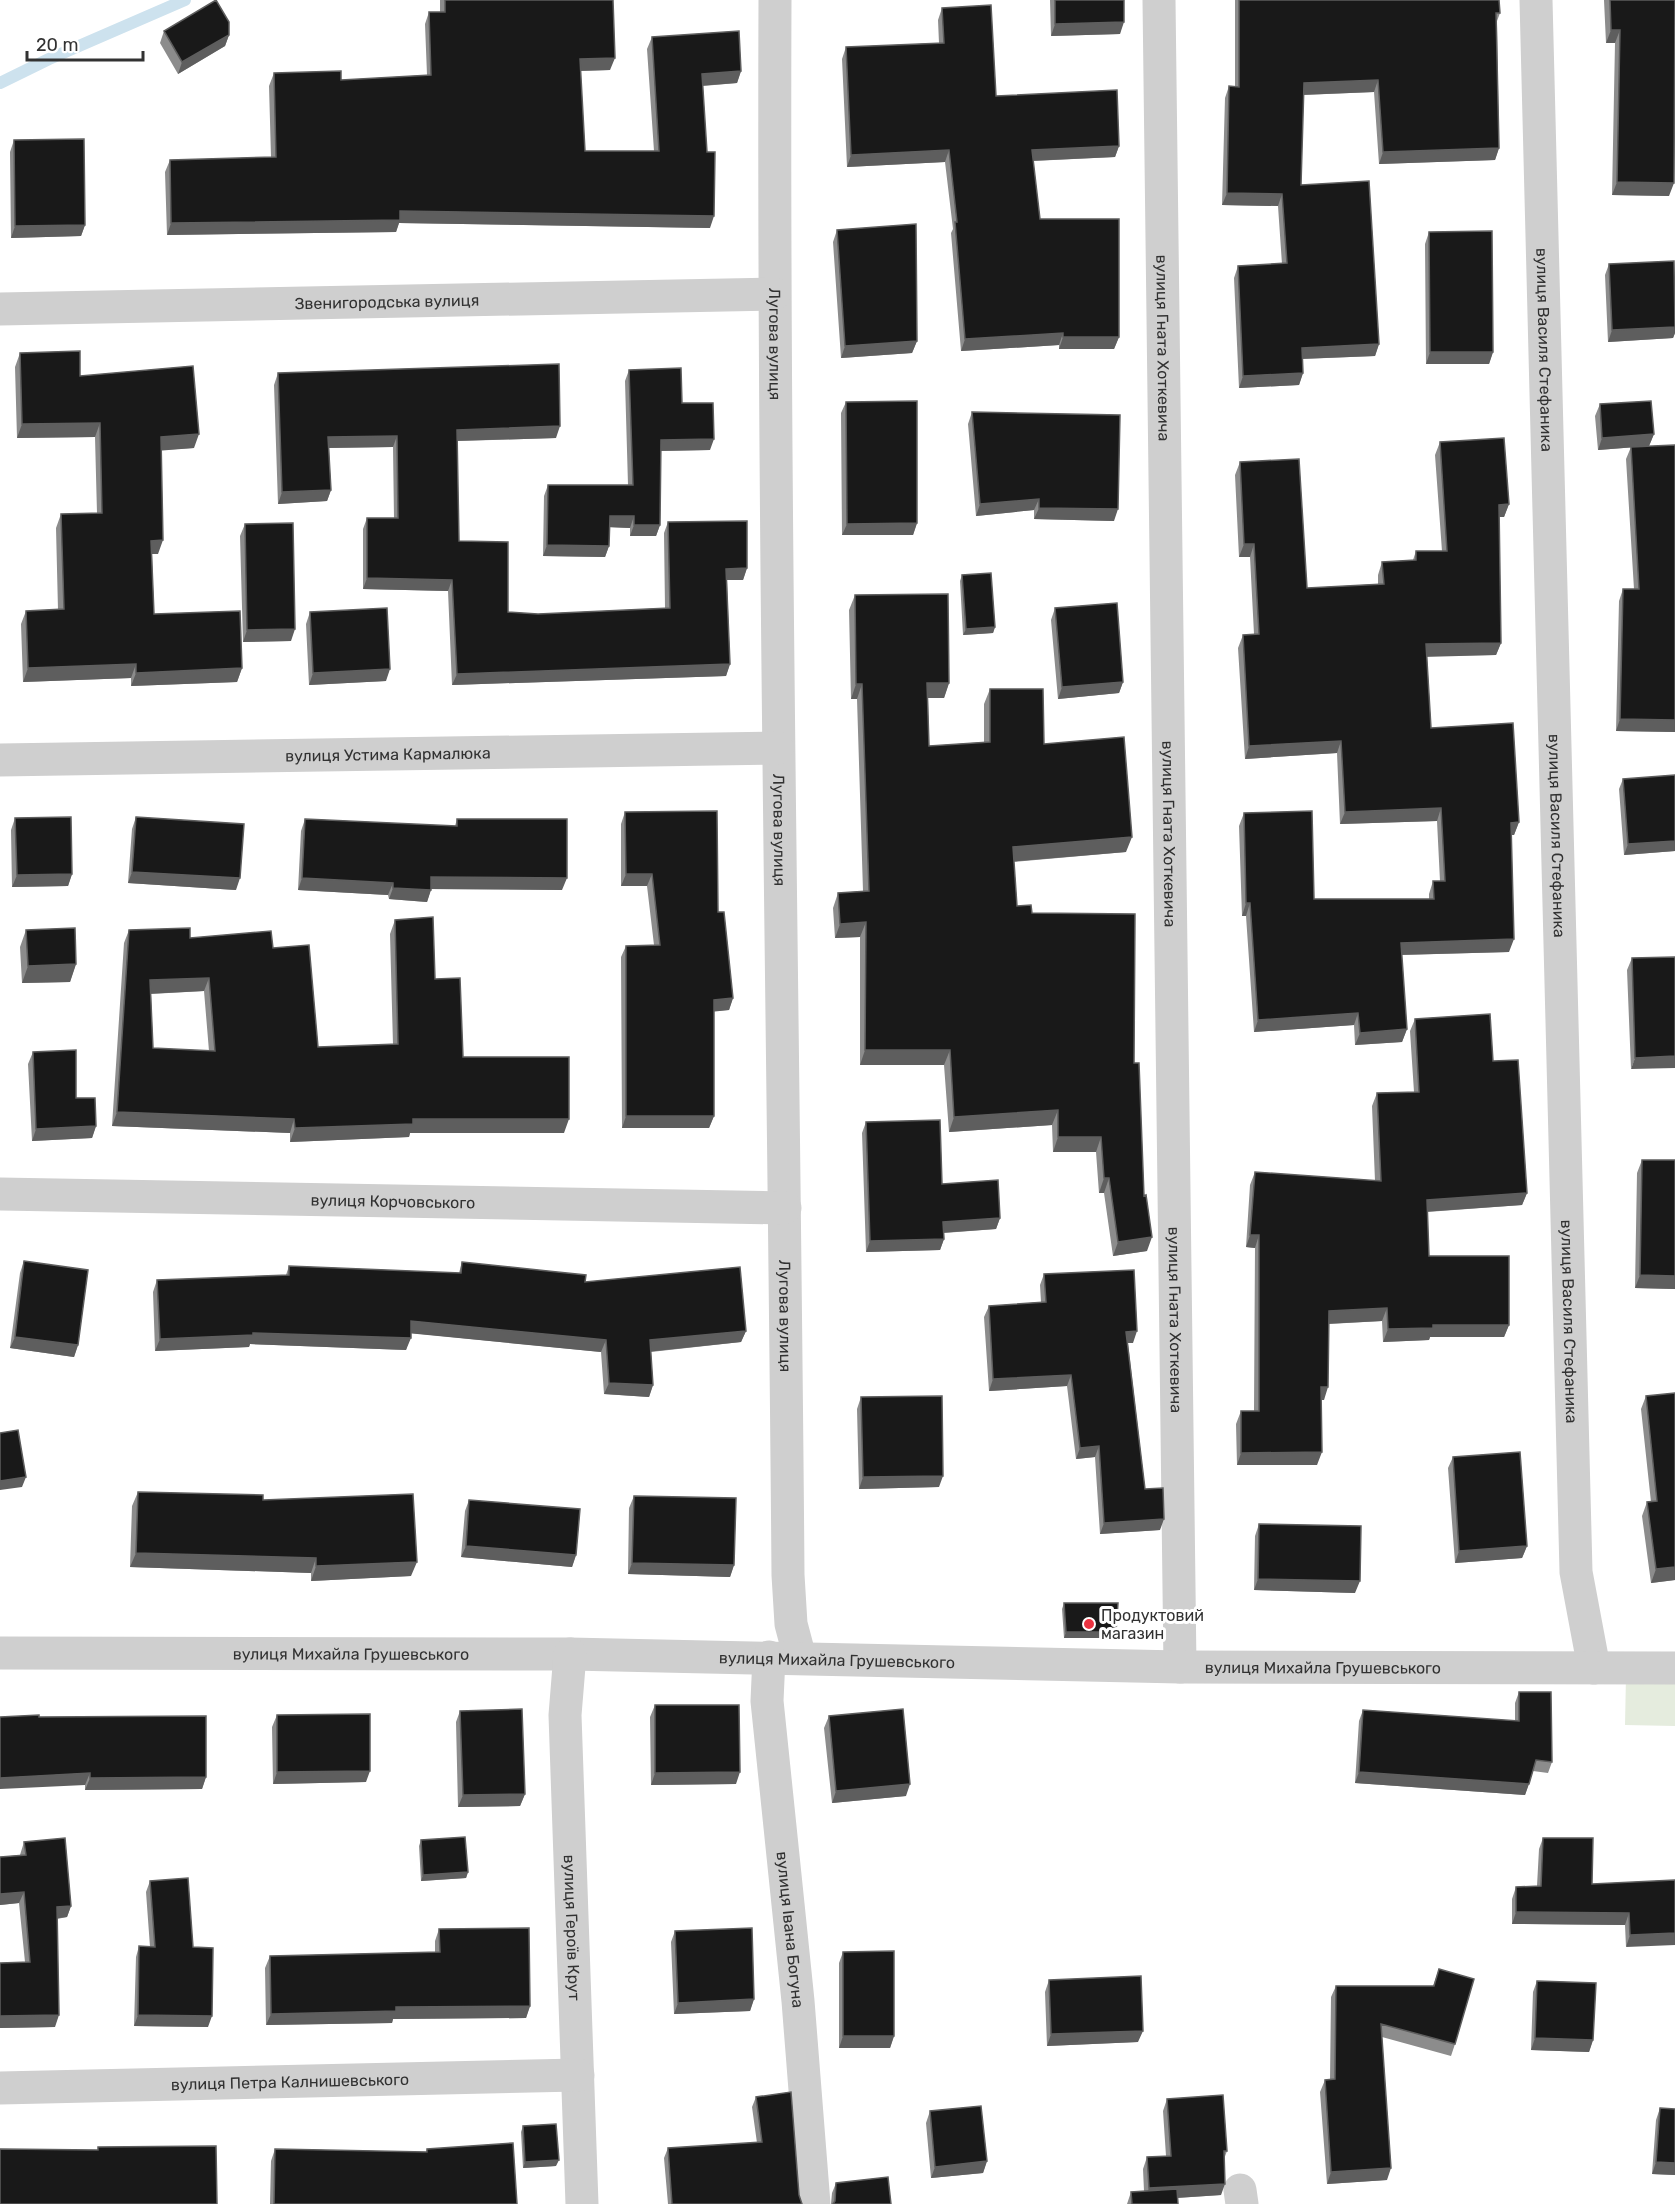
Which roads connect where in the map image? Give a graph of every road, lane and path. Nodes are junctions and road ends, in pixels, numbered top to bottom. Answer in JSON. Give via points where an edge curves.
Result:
{"nodes":[{"id":1,"x":775,"y":0,"type":"edge"},
{"id":2,"x":1158,"y":0,"type":"edge"},
{"id":3,"x":1536,"y":0,"type":"edge"},
{"id":4,"x":774,"y":294,"type":"junction"},
{"id":5,"x":0,"y":309,"type":"edge"},
{"id":6,"x":777,"y":748,"type":"junction"},
{"id":7,"x":0,"y":760,"type":"edge"},
{"id":8,"x":0,"y":1194,"type":"edge"},
{"id":9,"x":785,"y":1208,"type":"junction"},
{"id":10,"x":0,"y":1653,"type":"edge"},
{"id":11,"x":570,"y":1654,"type":"junction"},
{"id":12,"x":785,"y":1657,"type":"junction"},
{"id":13,"x":1180,"y":1667,"type":"junction"},
{"id":14,"x":1594,"y":1668,"type":"junction"},
{"id":15,"x":1675,"y":1668,"type":"edge"},
{"id":16,"x":578,"y":2074,"type":"junction"},
{"id":17,"x":0,"y":2088,"type":"edge"},
{"id":18,"x":582,"y":2204,"type":"edge"},
{"id":19,"x":814,"y":2204,"type":"edge"}],
"edges":[{"from":1,"to":4,"type":"street","name":"Лугова вулиця"},
{"from":2,"to":13,"type":"street","name":"вулиця Гната Хоткевича"},
{"from":3,"to":14,"type":"street","name":"вулиця Василя Стефаника","via":[[1576,1572]]},
{"from":4,"to":5,"type":"street","name":"Звенигородська вулиця"},
{"from":4,"to":6,"type":"street","name":"Лугова вулиця"},
{"from":6,"to":7,"type":"street","name":"вулиця Устима Кармалюка"},
{"from":6,"to":9,"type":"street","name":"Лугова вулиця"},
{"from":8,"to":9,"type":"street","name":"вулиця Корчовського"},
{"from":9,"to":12,"type":"street","name":"Лугова вулиця","via":[[791,1624]]},
{"from":10,"to":11,"type":"street","name":"вулиця Михайла Грушевського"},
{"from":11,"to":12,"type":"street","name":"вулиця Михайла Грушевського"},
{"from":11,"to":16,"type":"street","name":"вулиця Героїв Крут","via":[[565,1715]]},
{"from":12,"to":13,"type":"street","name":"вулиця Михайла Грушевського"},
{"from":12,"to":19,"type":"street","name":"вулиця Івана Богуна","via":[[767,1701]]},
{"from":13,"to":14,"type":"street","name":"вулиця Михайла Грушевського"},
{"from":14,"to":15,"type":"street","name":"вулиця Михайла Грушевського"},
{"from":16,"to":17,"type":"street","name":"вулиця Петра Калнишевського"},
{"from":16,"to":18,"type":"street","name":"вулиця Героїв Крут"}]}
